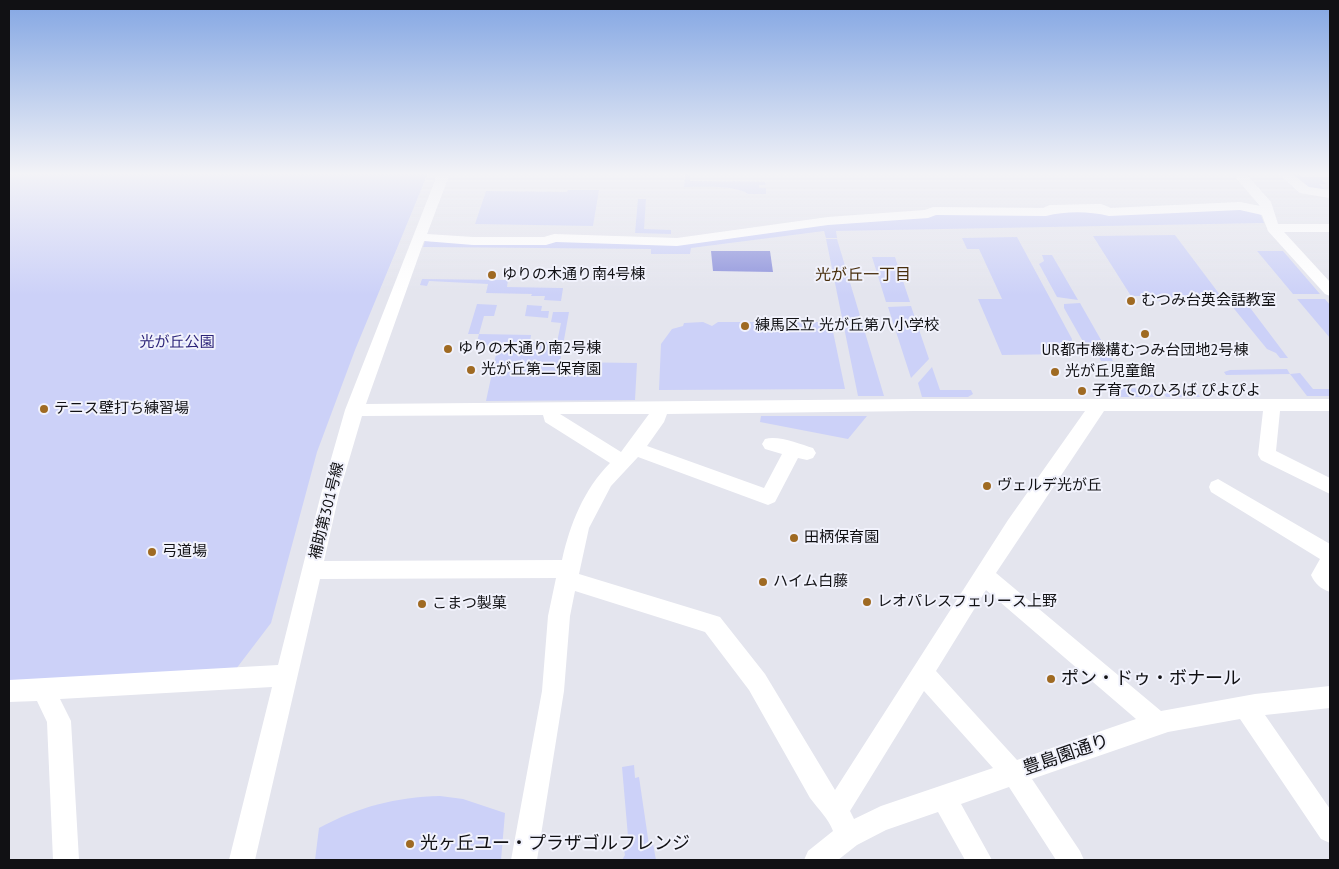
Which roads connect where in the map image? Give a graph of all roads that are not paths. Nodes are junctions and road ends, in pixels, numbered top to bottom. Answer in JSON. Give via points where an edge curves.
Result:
{"nodes":[{"id":1,"x":427,"y":214,"type":"edge"},
{"id":2,"x":929,"y":214,"type":"edge"},
{"id":3,"x":1268,"y":214,"type":"edge"},
{"id":4,"x":1273,"y":228,"type":"junction"},
{"id":5,"x":1330,"y":228,"type":"edge"},
{"id":6,"x":418,"y":236,"type":"junction"},
{"id":7,"x":1330,"y":291,"type":"edge"},
{"id":8,"x":1099,"y":405,"type":"junction"},
{"id":9,"x":1330,"y":405,"type":"edge"},
{"id":10,"x":1272,"y":406,"type":"junction"},
{"id":11,"x":658,"y":407,"type":"junction"},
{"id":12,"x":552,"y":408,"type":"junction"},
{"id":13,"x":354,"y":410,"type":"junction"},
{"id":14,"x":771,"y":444,"type":"dead end"},
{"id":15,"x":629,"y":456,"type":"junction"},
{"id":16,"x":1330,"y":486,"type":"edge"},
{"id":17,"x":1218,"y":487,"type":"dead end"},
{"id":18,"x":1330,"y":554,"type":"edge"},
{"id":19,"x":1330,"y":561,"type":"edge"},
{"id":20,"x":312,"y":570,"type":"junction"},
{"id":21,"x":567,"y":574,"type":"junction"},
{"id":22,"x":984,"y":574,"type":"junction"},
{"id":23,"x":1330,"y":584,"type":"edge"},
{"id":24,"x":923,"y":673,"type":"junction"},
{"id":25,"x":286,"y":675,"type":"junction"},
{"id":26,"x":43,"y":688,"type":"junction"},
{"id":27,"x":9,"y":690,"type":"edge"},
{"id":28,"x":1330,"y":697,"type":"edge"},
{"id":29,"x":1245,"y":707,"type":"junction"},
{"id":30,"x":1158,"y":723,"type":"junction"},
{"id":31,"x":1013,"y":773,"type":"junction"},
{"id":32,"x":943,"y":796,"type":"junction"},
{"id":33,"x":837,"y":809,"type":"junction"},
{"id":34,"x":1330,"y":830,"type":"edge"},
{"id":35,"x":848,"y":836,"type":"junction"},
{"id":36,"x":66,"y":860,"type":"edge"},
{"id":37,"x":242,"y":860,"type":"edge"},
{"id":38,"x":524,"y":860,"type":"edge"},
{"id":39,"x":817,"y":860,"type":"edge"},
{"id":40,"x":979,"y":860,"type":"edge"},
{"id":41,"x":1071,"y":860,"type":"edge"}],
"edges":[{"from":1,"to":6,"type":"street","name":"補助第301号線"},
{"from":2,"to":6,"type":"street","via":[[828,221],[677,242],[611,238],[554,238],[546,242],[473,241]]},
{"from":3,"to":4,"type":"street"},
{"from":4,"to":5,"type":"street"},
{"from":4,"to":7,"type":"street"},
{"from":6,"to":13,"type":"street","name":"補助第301号線"},
{"from":8,"to":10,"type":"street"},
{"from":8,"to":11,"type":"street"},
{"from":8,"to":22,"type":"street"},
{"from":9,"to":10,"type":"street"},
{"from":10,"to":16,"type":"street","via":[[1267,455]]},
{"from":11,"to":12,"type":"street"},
{"from":11,"to":15,"type":"street","via":[[658,416]]},
{"from":12,"to":13,"type":"street"},
{"from":12,"to":15,"type":"street","via":[[551,417]]},
{"from":13,"to":20,"type":"street","name":"補助第301号線"},
{"from":14,"to":15,"type":"street","via":[[800,452],[768,497]]},
{"from":15,"to":21,"type":"street","via":[[604,481],[579,527]]},
{"from":17,"to":18,"type":"street"},
{"from":19,"to":23,"type":"street","via":[[1321,574]]},
{"from":20,"to":21,"type":"street"},
{"from":20,"to":25,"type":"street","name":"補助第301号線"},
{"from":21,"to":33,"type":"street","via":[[712,624],[749,671],[829,803]]},
{"from":21,"to":38,"type":"street","via":[[559,616],[553,691]]},
{"from":22,"to":24,"type":"street"},
{"from":22,"to":30,"type":"street"},
{"from":24,"to":31,"type":"street"},
{"from":24,"to":33,"type":"street"},
{"from":25,"to":26,"type":"street"},
{"from":25,"to":37,"type":"street","name":"補助第301号線"},
{"from":26,"to":27,"type":"street"},
{"from":26,"to":36,"type":"street","via":[[59,721]]},
{"from":28,"to":29,"type":"street","name":"豊島園通り"},
{"from":29,"to":30,"type":"street","name":"豊島園通り"},
{"from":29,"to":34,"type":"street"},
{"from":30,"to":31,"type":"street","name":"豊島園通り"},
{"from":31,"to":32,"type":"street","name":"豊島園通り"},
{"from":31,"to":41,"type":"street"},
{"from":32,"to":35,"type":"street","name":"豊島園通り","via":[[881,819]]},
{"from":32,"to":40,"type":"street"},
{"from":33,"to":35,"type":"street"},
{"from":35,"to":39,"type":"street","name":"豊島園通り"}]}
